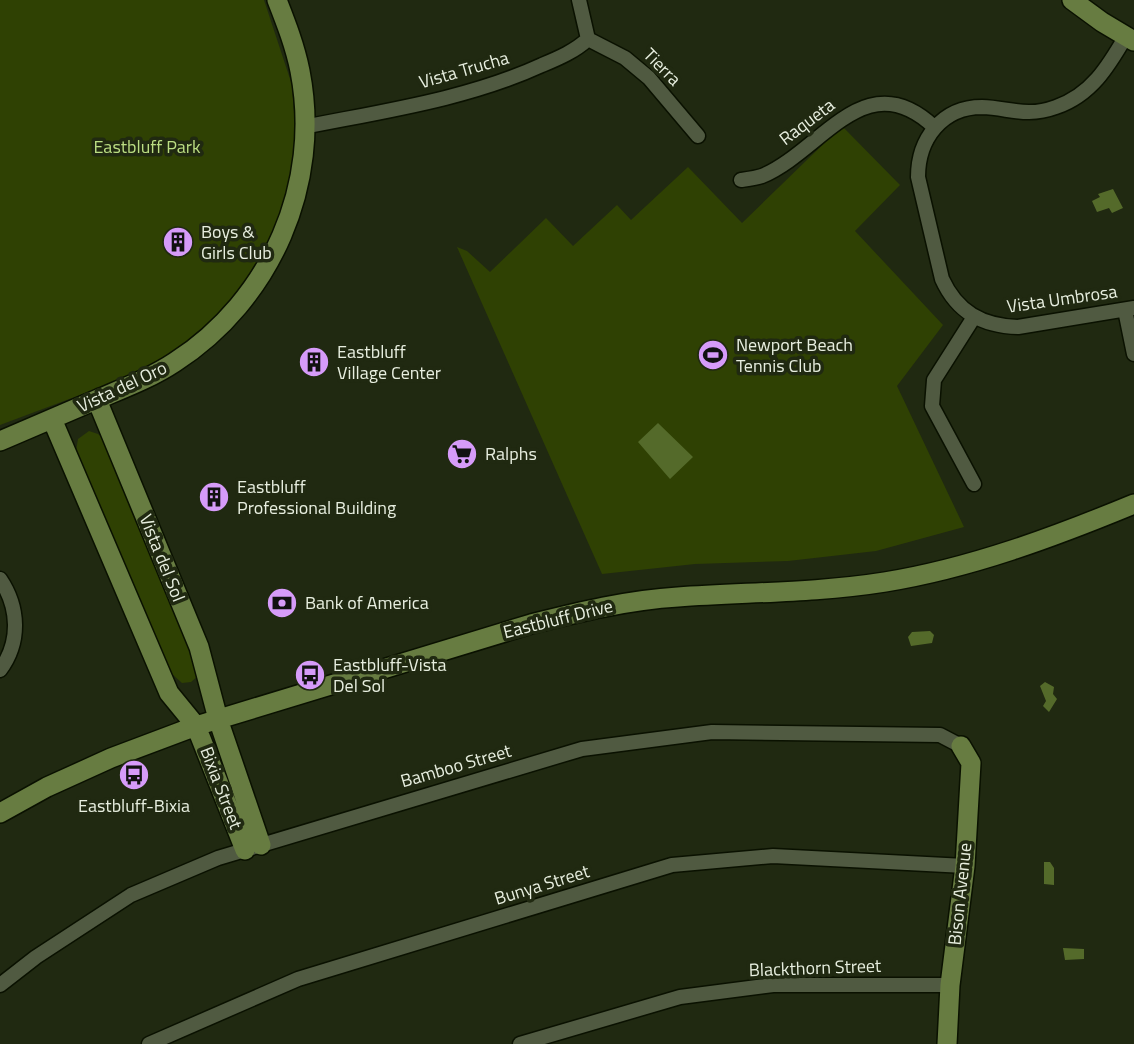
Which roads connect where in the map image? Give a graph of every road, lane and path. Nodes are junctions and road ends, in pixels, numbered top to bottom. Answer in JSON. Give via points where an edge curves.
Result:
{"nodes":[{"id":1,"x":277,"y":0,"type":"edge"},
{"id":2,"x":579,"y":0,"type":"edge"},
{"id":3,"x":1072,"y":0,"type":"edge"},
{"id":4,"x":588,"y":39,"type":"junction"},
{"id":5,"x":1130,"y":39,"type":"edge"},
{"id":6,"x":304,"y":127,"type":"junction"},
{"id":7,"x":934,"y":127,"type":"junction"},
{"id":8,"x":698,"y":136,"type":"dead end"},
{"id":9,"x":741,"y":180,"type":"dead end"},
{"id":10,"x":1130,"y":309,"type":"edge"},
{"id":11,"x":974,"y":317,"type":"junction"},
{"id":12,"x":1134,"y":354,"type":"edge"},
{"id":13,"x":96,"y":400,"type":"junction"},
{"id":14,"x":51,"y":419,"type":"junction"},
{"id":15,"x":0,"y":441,"type":"edge"},
{"id":16,"x":974,"y":484,"type":"dead end"},
{"id":17,"x":1134,"y":504,"type":"edge"},
{"id":18,"x":0,"y":579,"type":"edge"},
{"id":19,"x":0,"y":670,"type":"edge"},
{"id":20,"x":218,"y":719,"type":"junction"},
{"id":21,"x":196,"y":726,"type":"junction"},
{"id":22,"x":961,"y":746,"type":"joint"},
{"id":23,"x":0,"y":813,"type":"edge"},
{"id":24,"x":253,"y":848,"type":"junction"},
{"id":25,"x":965,"y":866,"type":"junction"},
{"id":26,"x":0,"y":985,"type":"edge"},
{"id":27,"x":950,"y":985,"type":"junction"},
{"id":28,"x":149,"y":1044,"type":"edge"},
{"id":29,"x":520,"y":1044,"type":"edge"},
{"id":30,"x":947,"y":1044,"type":"edge"}],
"edges":[{"from":1,"to":6,"type":"street","name":"Vista del Oro","via":[[300,71]]},
{"from":2,"to":4,"type":"street"},
{"from":3,"to":5,"type":"street"},
{"from":4,"to":6,"type":"street","name":"Vista Trucha","via":[[559,58],[495,83]]},
{"from":4,"to":8,"type":"street","name":"Tierra","via":[[643,72]]},
{"from":5,"to":7,"type":"street","via":[[1100,77],[1069,102],[1033,113],[968,108]]},
{"from":6,"to":13,"type":"street","name":"Vista del Oro","via":[[301,174],[285,230],[240,306],[174,363]]},
{"from":7,"to":9,"type":"street","name":"Raqueta","via":[[911,109],[868,105],[843,117],[784,164]]},
{"from":7,"to":11,"type":"street","via":[[920,152],[918,177],[942,279],[955,301]]},
{"from":10,"to":11,"type":"street","name":"Vista Umbrosa","via":[[1018,327]]},
{"from":10,"to":12,"type":"street"},
{"from":11,"to":16,"type":"street","via":[[934,380],[932,406]]},
{"from":13,"to":14,"type":"street","name":"Vista del Oro"},
{"from":13,"to":20,"type":"street","name":"Vista del Sol","via":[[199,647]]},
{"from":14,"to":15,"type":"street","name":"Vista del Oro"},
{"from":14,"to":21,"type":"street","via":[[169,693]]},
{"from":17,"to":20,"type":"street","name":"Eastbluff Drive","via":[[1059,535],[885,582],[677,597],[584,611]]},
{"from":18,"to":19,"type":"street","via":[[16,618],[11,650]]},
{"from":20,"to":21,"type":"street","name":"Eastbluff Drive"},
{"from":20,"to":24,"type":"street","name":"Bixia Street"},
{"from":21,"to":23,"type":"street","name":"Eastbluff Drive","via":[[111,758]]},
{"from":21,"to":24,"type":"street","name":"Bixia Street"},
{"from":22,"to":24,"type":"street","name":"Bamboo Street","via":[[940,736],[712,732],[582,749]]},
{"from":22,"to":25,"type":"street","name":"Bison Avenue","via":[[971,763]]},
{"from":24,"to":26,"type":"street","name":"Bamboo Street","via":[[131,895]]},
{"from":25,"to":27,"type":"street","name":"Bison Avenue"},
{"from":25,"to":28,"type":"street","name":"Bunya Street","via":[[773,856],[672,865],[298,979]]},
{"from":27,"to":29,"type":"street","name":"Blackthorn Street","via":[[773,985],[680,997]]},
{"from":27,"to":30,"type":"street","name":"Bison Avenue"}]}
